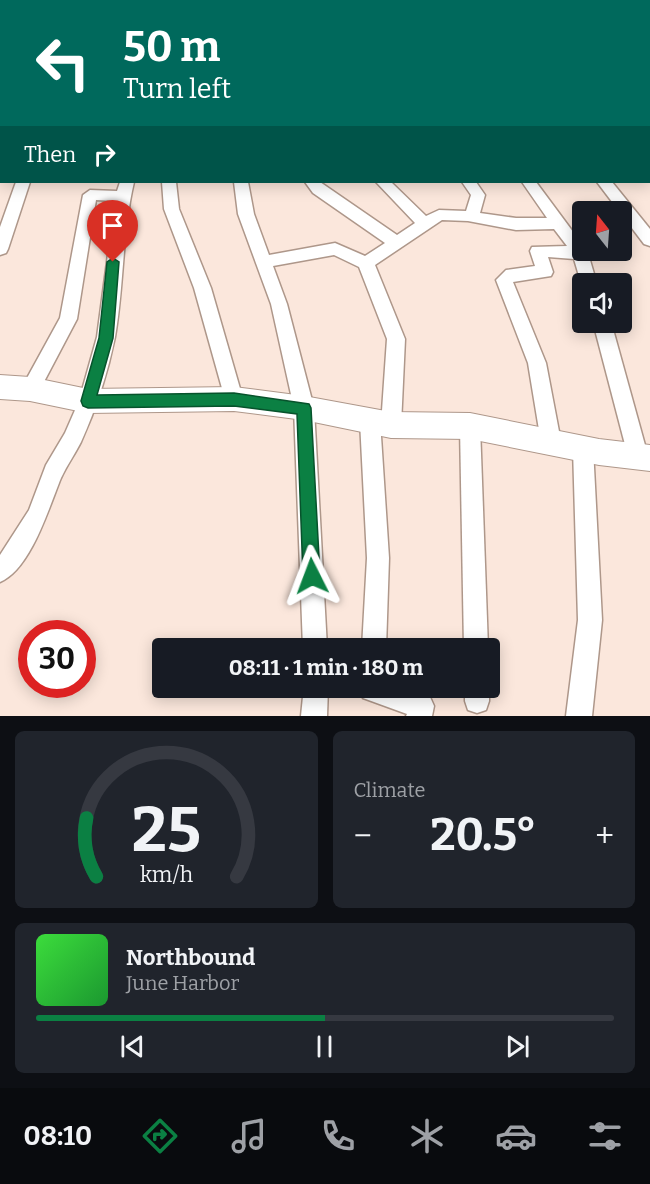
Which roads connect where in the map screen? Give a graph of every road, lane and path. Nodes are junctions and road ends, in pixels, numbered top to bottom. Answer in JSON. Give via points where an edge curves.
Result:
{"nodes":[{"id":1,"x":23,"y":183,"type":"edge"},
{"id":2,"x":169,"y":183,"type":"edge"},
{"id":3,"x":241,"y":183,"type":"edge"},
{"id":4,"x":313,"y":183,"type":"edge"},
{"id":5,"x":384,"y":183,"type":"edge"},
{"id":6,"x":470,"y":183,"type":"edge"},
{"id":7,"x":530,"y":183,"type":"edge"},
{"id":8,"x":604,"y":183,"type":"edge"},
{"id":9,"x":125,"y":189,"type":"edge"},
{"id":10,"x":472,"y":216,"type":"junction"},
{"id":11,"x":558,"y":223,"type":"junction"},
{"id":12,"x":425,"y":224,"type":"junction"},
{"id":13,"x":650,"y":240,"type":"edge"},
{"id":14,"x":572,"y":242,"type":"edge"},
{"id":15,"x":397,"y":243,"type":"junction"},
{"id":16,"x":0,"y":249,"type":"edge"},
{"id":17,"x":572,"y":253,"type":"edge"},
{"id":18,"x":264,"y":262,"type":"junction"},
{"id":19,"x":366,"y":263,"type":"junction"},
{"id":20,"x":605,"y":333,"type":"edge"},
{"id":21,"x":0,"y":387,"type":"edge"},
{"id":22,"x":30,"y":389,"type":"junction"},
{"id":23,"x":234,"y":399,"type":"junction"},
{"id":24,"x":88,"y":401,"type":"junction"},
{"id":25,"x":304,"y":408,"type":"junction"},
{"id":26,"x":381,"y":423,"type":"junction"},
{"id":27,"x":470,"y":426,"type":"junction"},
{"id":28,"x":551,"y":442,"type":"junction"},
{"id":29,"x":582,"y":448,"type":"junction"},
{"id":30,"x":644,"y":457,"type":"edge"},
{"id":31,"x":0,"y":571,"type":"edge"},
{"id":32,"x":315,"y":638,"type":"edge"},
{"id":33,"x":374,"y":638,"type":"edge"},
{"id":34,"x":476,"y":638,"type":"edge"},
{"id":35,"x":315,"y":698,"type":"edge"},
{"id":36,"x":398,"y":698,"type":"edge"},
{"id":37,"x":314,"y":716,"type":"edge"},
{"id":38,"x":419,"y":716,"type":"edge"},
{"id":39,"x":579,"y":716,"type":"edge"}],
"edges":[{"from":1,"to":16,"type":"street"},
{"from":2,"to":23,"type":"street","via":[[170,208],[190,252]]},
{"from":3,"to":18,"type":"street","via":[[246,214]]},
{"from":4,"to":15,"type":"street"},
{"from":5,"to":12,"type":"street"},
{"from":6,"to":10,"type":"street","via":[[478,195]]},
{"from":7,"to":11,"type":"street"},
{"from":8,"to":13,"type":"street"},
{"from":9,"to":22,"type":"street","via":[[90,195],[68,319]]},
{"from":9,"to":24,"type":"street","via":[[106,338]]},
{"from":10,"to":11,"type":"street","via":[[516,224]]},
{"from":10,"to":12,"type":"street","via":[[439,215]]},
{"from":11,"to":14,"type":"street"},
{"from":12,"to":15,"type":"street"},
{"from":15,"to":19,"type":"street"},
{"from":17,"to":28,"type":"street","via":[[538,251],[545,272],[512,274],[504,280],[537,363]]},
{"from":18,"to":19,"type":"street","via":[[335,249]]},
{"from":18,"to":25,"type":"street","via":[[279,304]]},
{"from":19,"to":26,"type":"street","via":[[396,339]]},
{"from":20,"to":30,"type":"street"},
{"from":21,"to":22,"type":"street"},
{"from":22,"to":24,"type":"street"},
{"from":23,"to":24,"type":"street"},
{"from":23,"to":25,"type":"street"},
{"from":24,"to":31,"type":"street","via":[[53,472],[37,516]]},
{"from":25,"to":26,"type":"street"},
{"from":25,"to":32,"type":"street"},
{"from":26,"to":27,"type":"street"},
{"from":26,"to":33,"type":"street"},
{"from":27,"to":28,"type":"street"},
{"from":27,"to":34,"type":"street"},
{"from":28,"to":29,"type":"street"},
{"from":29,"to":30,"type":"street"},
{"from":29,"to":39,"type":"street","via":[[590,620]]},
{"from":35,"to":37,"type":"street"},
{"from":36,"to":38,"type":"street","via":[[421,706]]}]}
